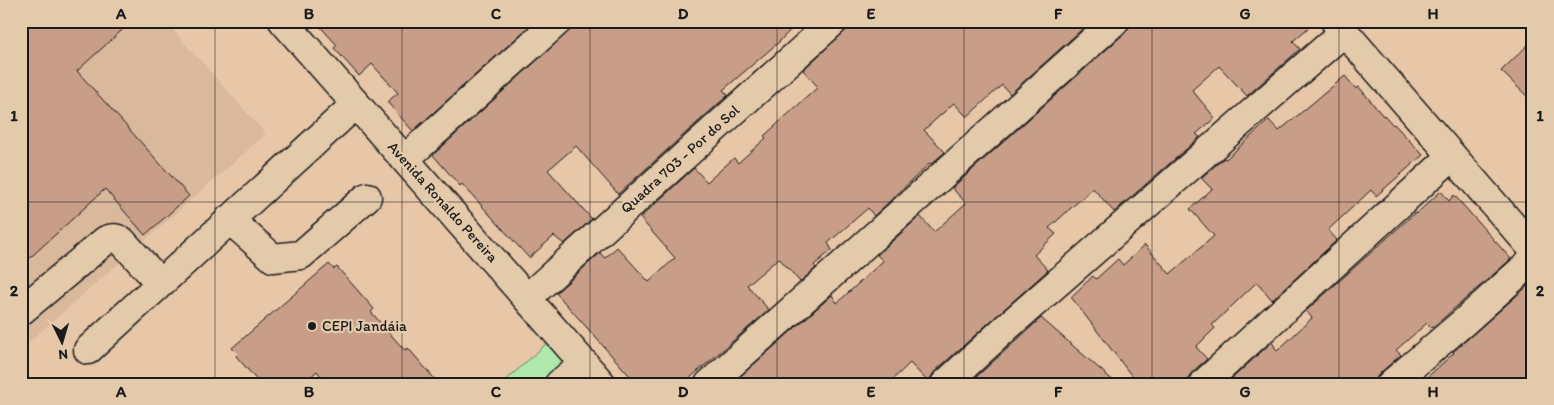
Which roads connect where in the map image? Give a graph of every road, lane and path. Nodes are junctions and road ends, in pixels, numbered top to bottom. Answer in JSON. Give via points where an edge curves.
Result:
{"nodes":[{"id":1,"x":558,"y":21,"type":"edge"},
{"id":2,"x":834,"y":21,"type":"edge"},
{"id":3,"x":1115,"y":21,"type":"edge"},
{"id":4,"x":286,"y":22,"type":"edge"},
{"id":5,"x":1339,"y":26,"type":"edge"},
{"id":6,"x":356,"y":104,"type":"junction"},
{"id":7,"x":1452,"y":156,"type":"junction"},
{"id":8,"x":405,"y":159,"type":"junction"},
{"id":9,"x":367,"y":197,"type":"dead end"},
{"id":10,"x":229,"y":220,"type":"junction"},
{"id":11,"x":1533,"y":249,"type":"edge"},
{"id":12,"x":1533,"y":260,"type":"edge"},
{"id":13,"x":160,"y":283,"type":"junction"},
{"id":14,"x":527,"y":298,"type":"junction"},
{"id":15,"x":21,"y":311,"type":"edge"},
{"id":16,"x":88,"y":350,"type":"dead end"},
{"id":17,"x":584,"y":363,"type":"junction"},
{"id":18,"x":560,"y":384,"type":"edge"},
{"id":19,"x":602,"y":384,"type":"edge"},
{"id":20,"x":709,"y":384,"type":"edge"},
{"id":21,"x":945,"y":384,"type":"edge"},
{"id":22,"x":1203,"y":384,"type":"edge"},
{"id":23,"x":1391,"y":384,"type":"edge"}],
"edges":[{"from":1,"to":8,"type":"street"},
{"from":2,"to":14,"type":"street","name":"Quadra 703 - Por do Sol"},
{"from":3,"to":20,"type":"street"},
{"from":4,"to":6,"type":"street","name":"Avenida Ronaldo Pereira"},
{"from":5,"to":7,"type":"street"},
{"from":5,"to":21,"type":"street"},
{"from":6,"to":8,"type":"street","name":"Avenida Ronaldo Pereira"},
{"from":6,"to":10,"type":"street"},
{"from":7,"to":11,"type":"street"},
{"from":7,"to":22,"type":"street"},
{"from":8,"to":14,"type":"street","name":"Avenida Ronaldo Pereira"},
{"from":9,"to":10,"type":"street","via":[[300,255],[273,258]]},
{"from":10,"to":13,"type":"street"},
{"from":12,"to":23,"type":"street"},
{"from":13,"to":15,"type":"street","via":[[122,241],[111,238]]},
{"from":13,"to":16,"type":"street"},
{"from":14,"to":17,"type":"street","name":"Avenida Ronaldo Pereira"},
{"from":17,"to":18,"type":"street"},
{"from":17,"to":19,"type":"street","name":"Avenida Ronaldo Pereira"}]}
